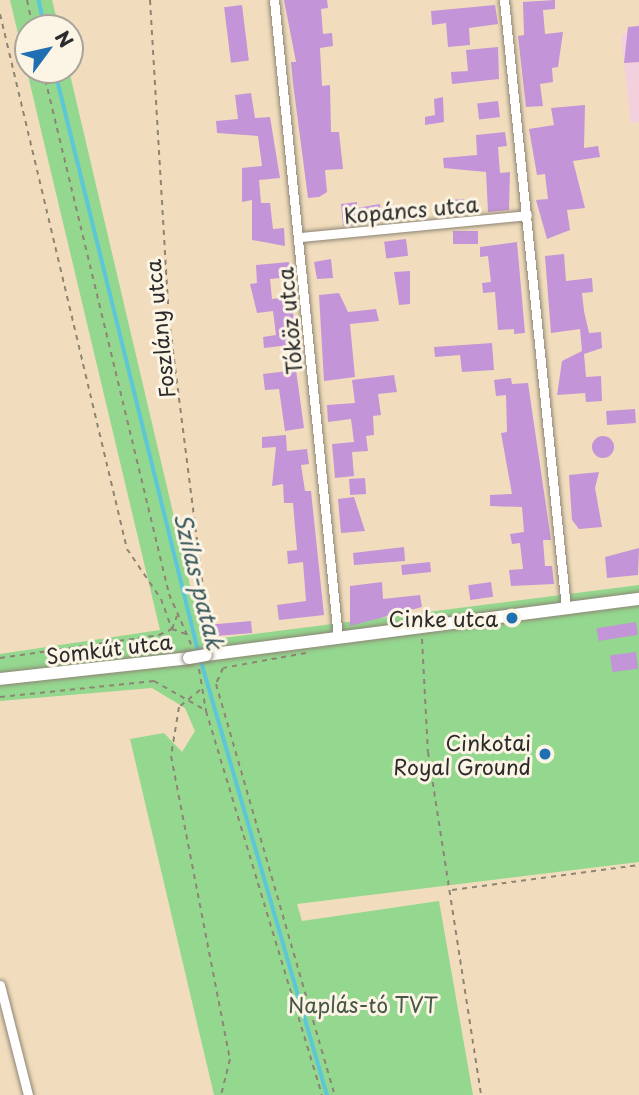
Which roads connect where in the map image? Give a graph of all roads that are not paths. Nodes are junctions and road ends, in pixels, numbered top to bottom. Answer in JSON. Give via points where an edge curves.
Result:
{"nodes":[{"id":1,"x":274,"y":0,"type":"edge"},
{"id":2,"x":504,"y":0,"type":"edge"},
{"id":3,"x":527,"y":215,"type":"junction"},
{"id":4,"x":300,"y":237,"type":"junction"},
{"id":5,"x":639,"y":599,"type":"edge"},
{"id":6,"x":566,"y":608,"type":"junction"},
{"id":7,"x":338,"y":638,"type":"junction"},
{"id":8,"x":0,"y":678,"type":"edge"},
{"id":9,"x":0,"y":985,"type":"edge"},
{"id":10,"x":28,"y":1095,"type":"edge"}],
"edges":[{"from":1,"to":4,"type":"street","name":"Tóköz utca"},
{"from":2,"to":3,"type":"street"},
{"from":3,"to":4,"type":"street","name":"Kopáncs utca"},
{"from":3,"to":6,"type":"street"},
{"from":4,"to":7,"type":"street","name":"Tóköz utca"},
{"from":5,"to":6,"type":"street","name":"Somkút utca"},
{"from":6,"to":7,"type":"street","name":"Somkút utca"},
{"from":7,"to":8,"type":"street","name":"Somkút utca"},
{"from":9,"to":10,"type":"street"}]}
